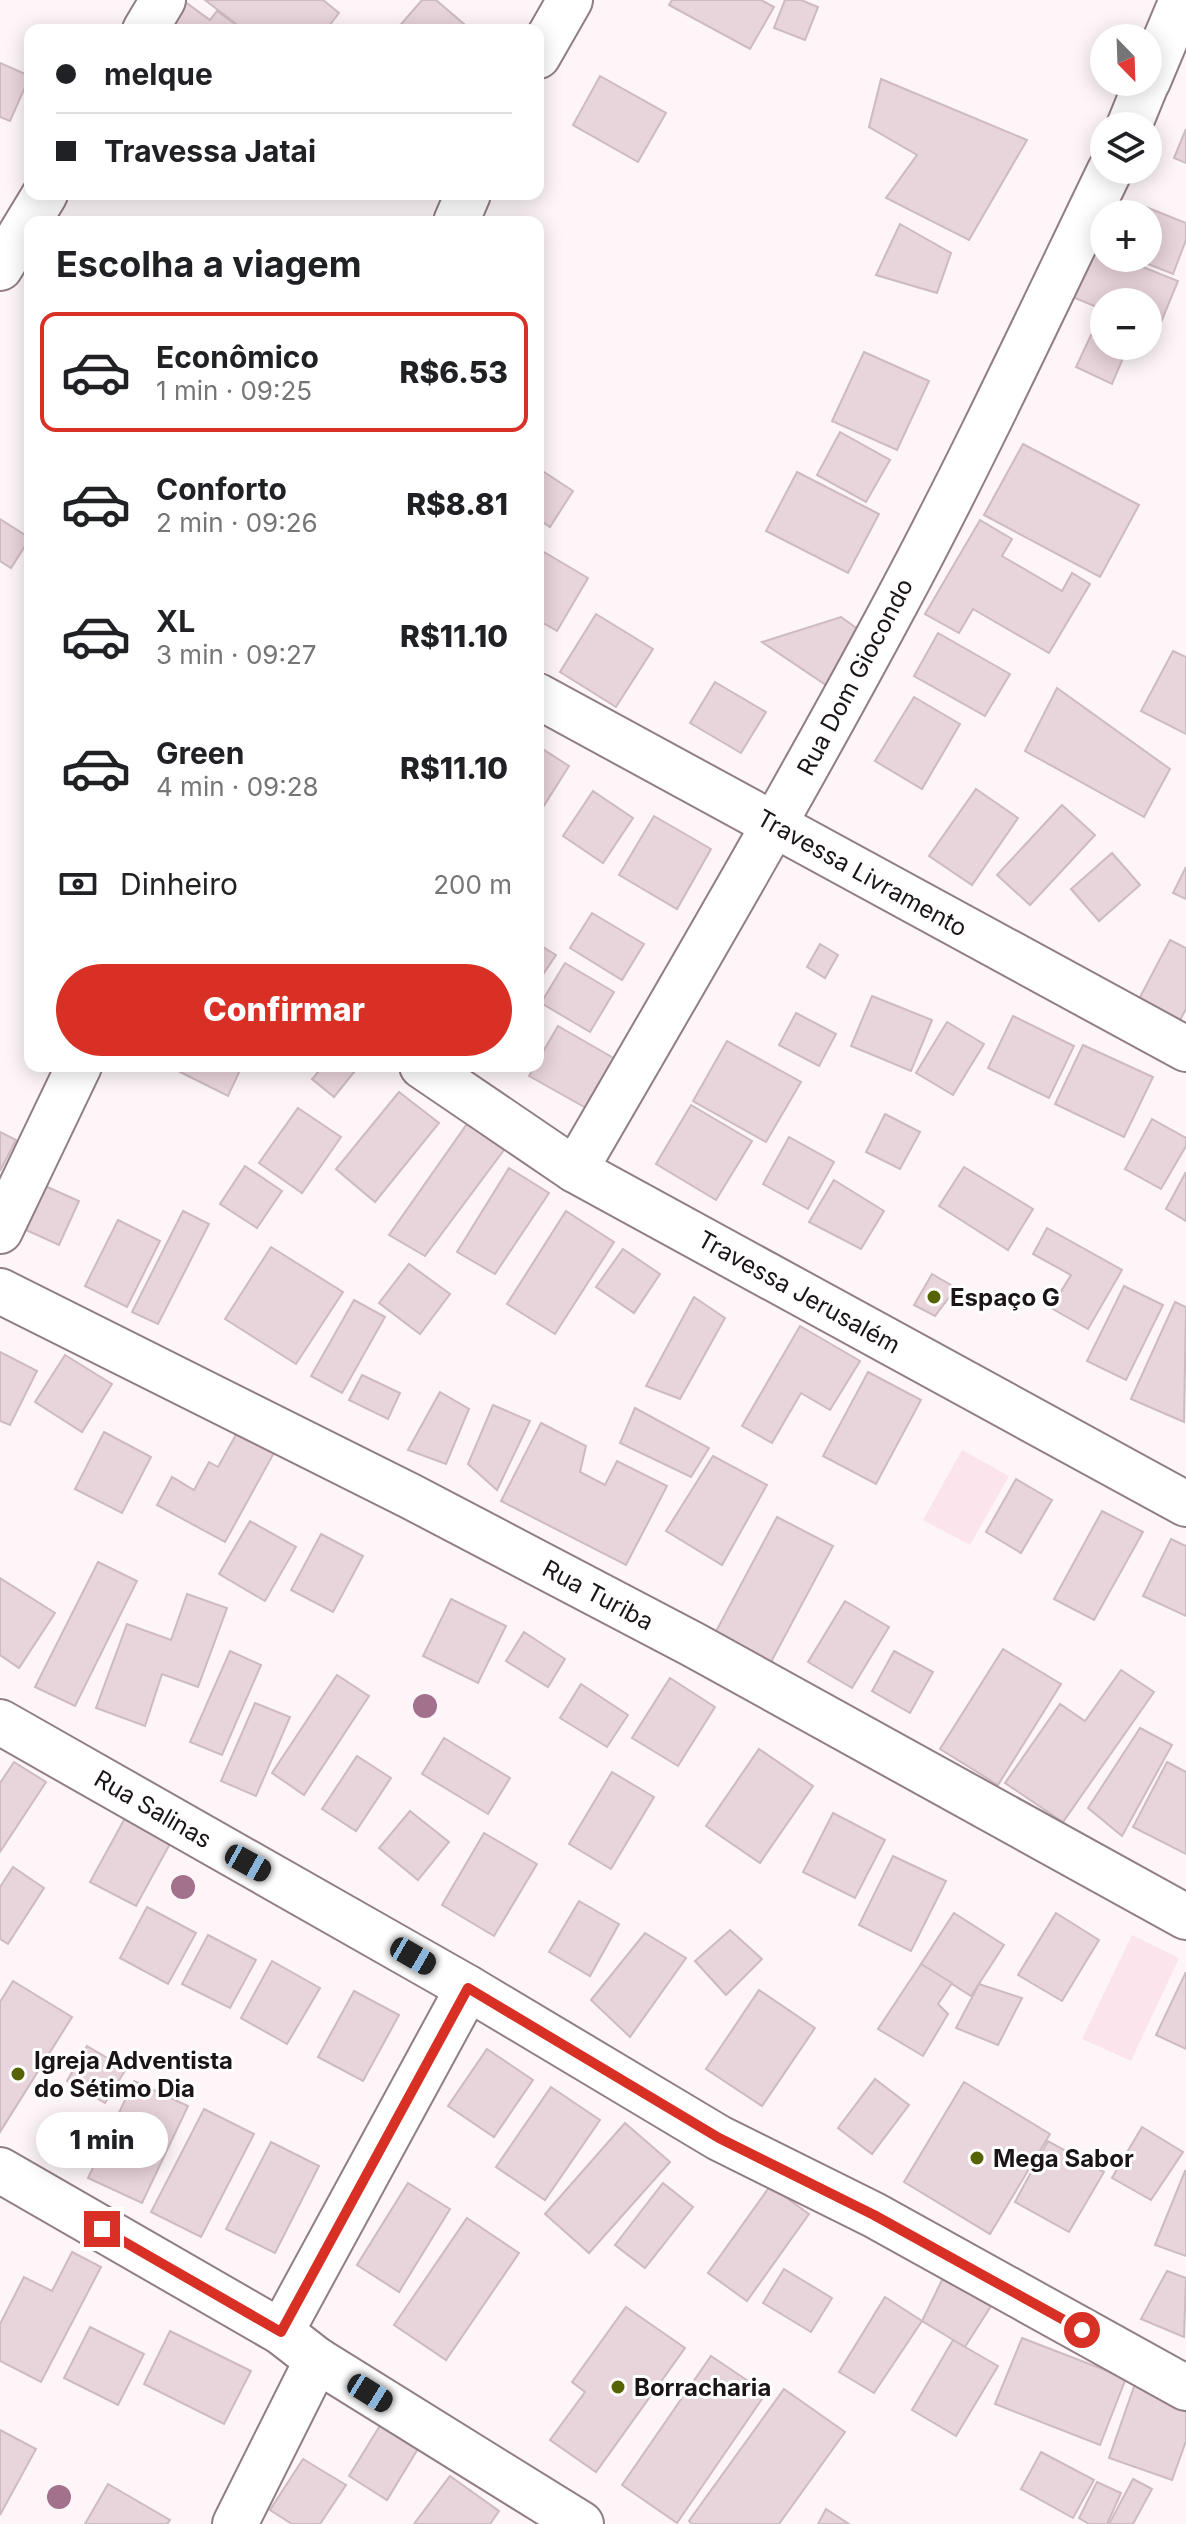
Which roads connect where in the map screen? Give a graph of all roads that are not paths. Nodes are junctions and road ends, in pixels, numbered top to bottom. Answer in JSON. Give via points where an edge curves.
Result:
{"nodes":[{"id":1,"x":163,"y":0,"type":"edge"},
{"id":2,"x":570,"y":0,"type":"edge"},
{"id":3,"x":1182,"y":0,"type":"edge"},
{"id":4,"x":149,"y":24,"type":"edge"},
{"id":5,"x":544,"y":46,"type":"edge"},
{"id":6,"x":1162,"y":48,"type":"edge"},
{"id":7,"x":1103,"y":184,"type":"edge"},
{"id":8,"x":24,"y":229,"type":"edge"},
{"id":9,"x":0,"y":268,"type":"edge"},
{"id":10,"x":544,"y":699,"type":"edge"},
{"id":11,"x":775,"y":826,"type":"junction"},
{"id":12,"x":1186,"y":1049,"type":"edge"},
{"id":13,"x":76,"y":1072,"type":"edge"},
{"id":14,"x":431,"y":1072,"type":"edge"},
{"id":15,"x":575,"y":1170,"type":"junction"},
{"id":16,"x":0,"y":1231,"type":"edge"},
{"id":17,"x":0,"y":1291,"type":"edge"},
{"id":18,"x":1186,"y":1504,"type":"edge"},
{"id":19,"x":0,"y":1722,"type":"edge"},
{"id":20,"x":1186,"y":1917,"type":"edge"},
{"id":21,"x":468,"y":1988,"type":"junction"},
{"id":22,"x":0,"y":2170,"type":"edge"},
{"id":23,"x":281,"y":2332,"type":"junction"},
{"id":24,"x":317,"y":2360,"type":"junction"},
{"id":25,"x":1186,"y":2388,"type":"edge"},
{"id":26,"x":235,"y":2524,"type":"edge"},
{"id":27,"x":581,"y":2524,"type":"edge"}],
"edges":[{"from":1,"to":4,"type":"street"},
{"from":2,"to":5,"type":"street"},
{"from":3,"to":6,"type":"street"},
{"from":7,"to":11,"type":"street","name":"Rua Dom Giocondo","via":[[897,600]]},
{"from":8,"to":9,"type":"street"},
{"from":10,"to":11,"type":"street","name":"Travessa Livramento"},
{"from":11,"to":12,"type":"street","name":"Travessa Livramento"},
{"from":11,"to":15,"type":"street","name":"Rua Dom Giocondo"},
{"from":13,"to":16,"type":"street"},
{"from":14,"to":15,"type":"street","name":"Travessa Jerusalém"},
{"from":15,"to":18,"type":"street","name":"Travessa Jerusalém"},
{"from":17,"to":20,"type":"street","name":"Rua Turiba","via":[[680,1638]]},
{"from":19,"to":21,"type":"street","name":"Rua Salinas"},
{"from":21,"to":23,"type":"street"},
{"from":21,"to":25,"type":"street","name":"Rua Salinas","via":[[719,2138],[874,2215]]},
{"from":22,"to":23,"type":"street"},
{"from":23,"to":24,"type":"street"},
{"from":24,"to":26,"type":"street"},
{"from":24,"to":27,"type":"street"}]}
